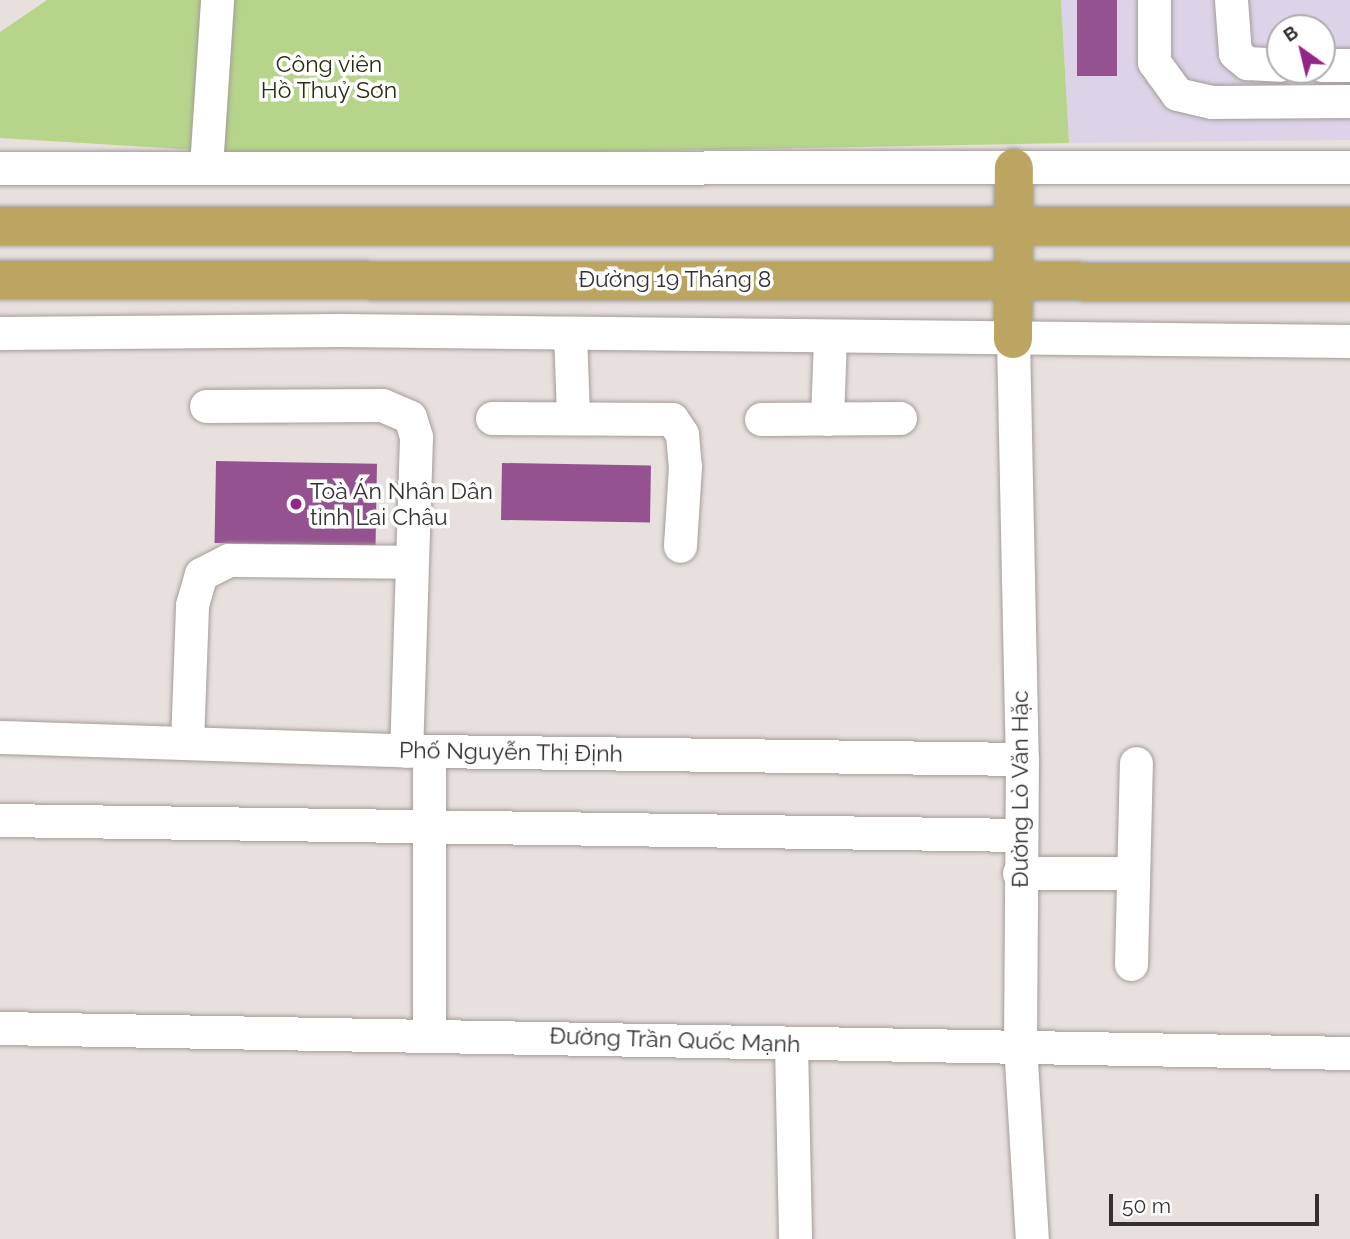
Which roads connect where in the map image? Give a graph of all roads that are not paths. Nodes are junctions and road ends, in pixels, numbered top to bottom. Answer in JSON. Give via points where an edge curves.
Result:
{"nodes":[{"id":1,"x":217,"y":0,"type":"edge"},
{"id":2,"x":1154,"y":0,"type":"edge"},
{"id":3,"x":1231,"y":0,"type":"edge"},
{"id":4,"x":1266,"y":64,"type":"edge"},
{"id":5,"x":1350,"y":101,"type":"edge"},
{"id":6,"x":0,"y":167,"type":"edge"},
{"id":7,"x":206,"y":167,"type":"junction"},
{"id":8,"x":1350,"y":167,"type":"edge"},
{"id":9,"x":1014,"y":168,"type":"junction"},
{"id":10,"x":1013,"y":225,"type":"junction"},
{"id":11,"x":0,"y":226,"type":"edge"},
{"id":12,"x":1350,"y":226,"type":"edge"},
{"id":13,"x":0,"y":280,"type":"edge"},
{"id":14,"x":1012,"y":281,"type":"junction"},
{"id":15,"x":1350,"y":282,"type":"edge"},
{"id":16,"x":0,"y":333,"type":"edge"},
{"id":17,"x":570,"y":333,"type":"junction"},
{"id":18,"x":830,"y":336,"type":"junction"},
{"id":19,"x":1013,"y":339,"type":"junction"},
{"id":20,"x":1350,"y":341,"type":"edge"},
{"id":21,"x":206,"y":406,"type":"dead end"},
{"id":22,"x":573,"y":415,"type":"junction"},
{"id":23,"x":492,"y":418,"type":"dead end"},
{"id":24,"x":900,"y":418,"type":"dead end"},
{"id":25,"x":761,"y":419,"type":"dead end"},
{"id":26,"x":827,"y":419,"type":"junction"},
{"id":27,"x":680,"y":546,"type":"dead end"},
{"id":28,"x":410,"y":562,"type":"junction"},
{"id":29,"x":0,"y":737,"type":"edge"},
{"id":30,"x":187,"y":743,"type":"junction"},
{"id":31,"x":417,"y":751,"type":"junction"},
{"id":32,"x":1022,"y":759,"type":"junction"},
{"id":33,"x":1136,"y":763,"type":"dead end"},
{"id":34,"x":0,"y":820,"type":"edge"},
{"id":35,"x":431,"y":830,"type":"junction"},
{"id":36,"x":1020,"y":835,"type":"junction"},
{"id":37,"x":1019,"y":873,"type":"junction"},
{"id":38,"x":1131,"y":873,"type":"junction"},
{"id":39,"x":1131,"y":964,"type":"dead end"},
{"id":40,"x":0,"y":1028,"type":"edge"},
{"id":41,"x":429,"y":1033,"type":"junction"},
{"id":42,"x":791,"y":1044,"type":"junction"},
{"id":43,"x":1020,"y":1045,"type":"junction"},
{"id":44,"x":1350,"y":1053,"type":"edge"},
{"id":45,"x":795,"y":1239,"type":"edge"},
{"id":46,"x":1032,"y":1239,"type":"edge"}],
"edges":[{"from":1,"to":7,"type":"street"},
{"from":2,"to":5,"type":"street","via":[[1154,62],[1177,94],[1212,102]]},
{"from":3,"to":4,"type":"street","via":[[1235,53],[1247,63]]},
{"from":6,"to":7,"type":"street"},
{"from":7,"to":9,"type":"street"},
{"from":8,"to":9,"type":"street"},
{"from":9,"to":10,"type":"highway"},
{"from":10,"to":11,"type":"highway"},
{"from":10,"to":12,"type":"highway"},
{"from":10,"to":14,"type":"highway"},
{"from":13,"to":14,"type":"highway","name":"Đường 19 Tháng 8"},
{"from":14,"to":15,"type":"highway","name":"Đường 19 Tháng 8"},
{"from":14,"to":19,"type":"highway"},
{"from":16,"to":17,"type":"street"},
{"from":17,"to":18,"type":"street"},
{"from":17,"to":22,"type":"street"},
{"from":18,"to":19,"type":"street"},
{"from":18,"to":26,"type":"street"},
{"from":19,"to":20,"type":"street"},
{"from":19,"to":32,"type":"street","name":"Đường Lò Văn Hặc"},
{"from":21,"to":28,"type":"street","via":[[382,405],[403,411],[416,437]]},
{"from":22,"to":23,"type":"street"},
{"from":22,"to":27,"type":"street","via":[[654,416],[678,425],[685,466]]},
{"from":24,"to":26,"type":"street"},
{"from":25,"to":26,"type":"street"},
{"from":28,"to":30,"type":"street","via":[[229,560],[201,574],[192,605]]},
{"from":28,"to":31,"type":"street"},
{"from":29,"to":30,"type":"street","name":"Phố Nguyễn Thị Định"},
{"from":30,"to":31,"type":"street","name":"Phố Nguyễn Thị Định"},
{"from":31,"to":32,"type":"street","name":"Phố Nguyễn Thị Định"},
{"from":31,"to":35,"type":"street"},
{"from":32,"to":36,"type":"street","name":"Đường Lò Văn Hặc"},
{"from":33,"to":38,"type":"street"},
{"from":34,"to":35,"type":"street"},
{"from":35,"to":36,"type":"street"},
{"from":35,"to":41,"type":"street"},
{"from":36,"to":37,"type":"street","name":"Đường Lò Văn Hặc"},
{"from":37,"to":38,"type":"street"},
{"from":37,"to":43,"type":"street","name":"Đường Lò Văn Hặc"},
{"from":38,"to":39,"type":"street"},
{"from":40,"to":41,"type":"street","name":"Đường Trần Quốc Mạnh"},
{"from":41,"to":42,"type":"street","name":"Đường Trần Quốc Mạnh"},
{"from":42,"to":43,"type":"street","name":"Đường Trần Quốc Mạnh"},
{"from":42,"to":45,"type":"street"},
{"from":43,"to":44,"type":"street","name":"Đường Trần Quốc Mạnh"},
{"from":43,"to":46,"type":"street","name":"Đường Lò Văn Hặc"}]}
